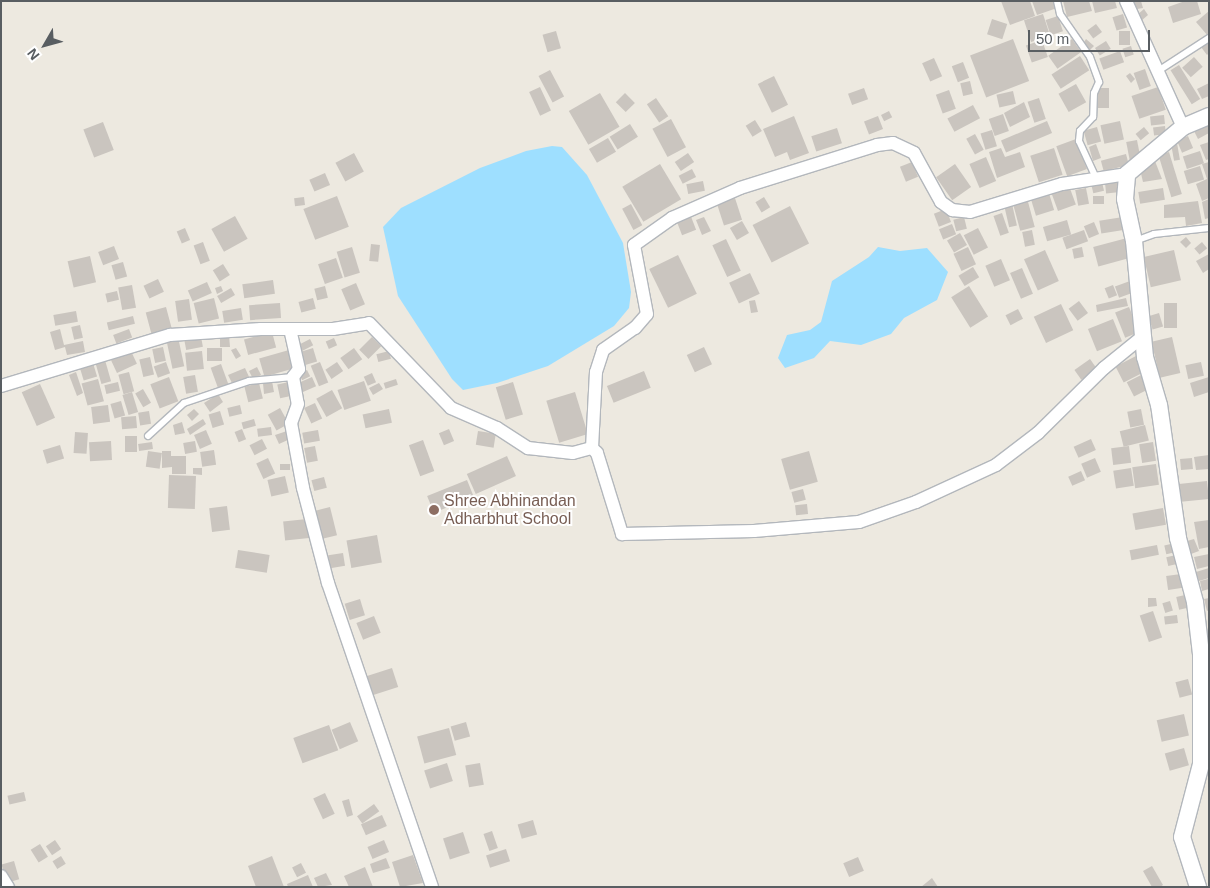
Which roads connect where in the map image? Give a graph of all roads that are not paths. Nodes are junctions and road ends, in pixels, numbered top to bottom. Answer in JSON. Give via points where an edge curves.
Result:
{"nodes":[{"id":1,"x":1057,"y":1,"type":"edge"},
{"id":2,"x":1126,"y":1,"type":"edge"},
{"id":3,"x":1209,"y":38,"type":"edge"},
{"id":4,"x":1158,"y":71,"type":"junction"},
{"id":5,"x":1209,"y":116,"type":"edge"},
{"id":6,"x":1183,"y":126,"type":"junction"},
{"id":7,"x":1127,"y":174,"type":"junction"},
{"id":8,"x":1096,"y":178,"type":"junction"},
{"id":9,"x":1209,"y":228,"type":"edge"},
{"id":10,"x":1134,"y":241,"type":"junction"},
{"id":11,"x":290,"y":329,"type":"junction"},
{"id":12,"x":1142,"y":336,"type":"junction"},
{"id":13,"x":293,"y":377,"type":"junction"},
{"id":14,"x":1,"y":386,"type":"edge"},
{"id":15,"x":148,"y":436,"type":"dead end"},
{"id":16,"x":592,"y":448,"type":"junction"},
{"id":17,"x":1,"y":876,"type":"edge"},
{"id":18,"x":8,"y":887,"type":"edge"},
{"id":19,"x":432,"y":887,"type":"edge"},
{"id":20,"x":1198,"y":887,"type":"edge"}],
"edges":[{"from":1,"to":8,"type":"lane","via":[[1060,14],[1090,58],[1099,82],[1094,93],[1093,117],[1080,131],[1079,141]]},
{"from":2,"to":4,"type":"street"},
{"from":3,"to":4,"type":"lane"},
{"from":4,"to":6,"type":"street"},
{"from":5,"to":6,"type":"street"},
{"from":6,"to":7,"type":"street"},
{"from":7,"to":8,"type":"street"},
{"from":7,"to":10,"type":"street","via":[[1125,199]]},
{"from":8,"to":16,"type":"street","via":[[1062,184],[970,212],[952,210],[941,202],[914,153],[893,143],[877,145],[740,188],[672,218],[634,245],[647,314],[635,328],[603,350],[598,360]]},
{"from":9,"to":10,"type":"lane","via":[[1154,234]]},
{"from":10,"to":12,"type":"street"},
{"from":11,"to":13,"type":"street","via":[[299,369]]},
{"from":11,"to":14,"type":"street","via":[[170,336]]},
{"from":11,"to":16,"type":"street","via":[[370,323],[451,408],[497,428],[528,448],[573,453]]},
{"from":12,"to":16,"type":"street","via":[[1104,368],[1038,433],[996,465],[916,502],[859,522],[754,531],[622,534],[597,453]]},
{"from":12,"to":20,"type":"street","via":[[1159,405],[1178,538],[1195,602],[1201,654],[1202,764],[1182,837]]},
{"from":13,"to":15,"type":"lane","via":[[249,381],[232,390],[184,403]]},
{"from":13,"to":19,"type":"street","via":[[298,404],[291,423],[303,488],[328,583]]},
{"from":17,"to":18,"type":"street"}]}
